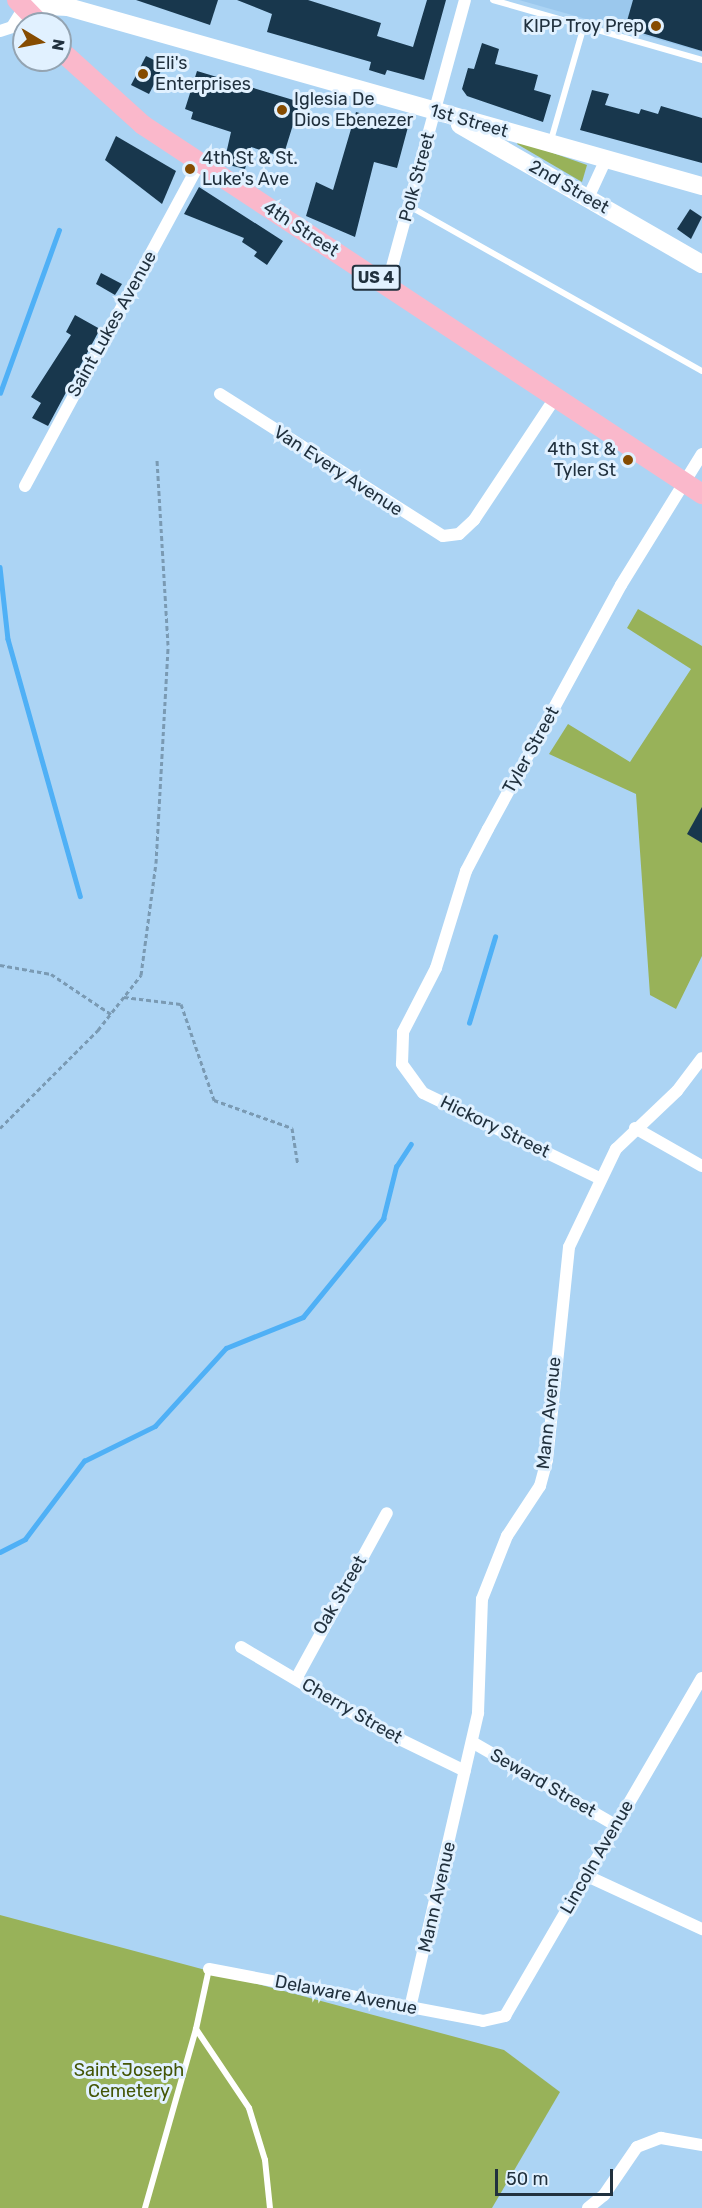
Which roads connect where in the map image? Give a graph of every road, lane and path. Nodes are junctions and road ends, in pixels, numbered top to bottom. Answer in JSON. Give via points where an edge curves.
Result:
{"nodes":[{"id":1,"x":465,"y":0,"type":"edge"},
{"id":2,"x":493,"y":0,"type":"edge"},
{"id":3,"x":24,"y":2,"type":"edge"},
{"id":4,"x":584,"y":26,"type":"junction"},
{"id":5,"x":0,"y":31,"type":"edge"},
{"id":6,"x":702,"y":60,"type":"edge"},
{"id":7,"x":72,"y":61,"type":"edge"},
{"id":8,"x":435,"y":111,"type":"junction"},
{"id":9,"x":550,"y":143,"type":"junction"},
{"id":10,"x":606,"y":159,"type":"junction"},
{"id":11,"x":200,"y":163,"type":"junction"},
{"id":12,"x":702,"y":186,"type":"edge"},
{"id":13,"x":588,"y":198,"type":"junction"},
{"id":14,"x":409,"y":206,"type":"junction"},
{"id":15,"x":702,"y":264,"type":"edge"},
{"id":16,"x":387,"y":285,"type":"junction"},
{"id":17,"x":702,"y":371,"type":"edge"},
{"id":18,"x":220,"y":394,"type":"dead end"},
{"id":19,"x":555,"y":398,"type":"junction"},
{"id":20,"x":702,"y":454,"type":"edge"},
{"id":21,"x":157,"y":459,"type":"dead end"},
{"id":22,"x":685,"y":484,"type":"junction"},
{"id":23,"x":25,"y":486,"type":"dead end"},
{"id":24,"x":702,"y":494,"type":"edge"},
{"id":25,"x":0,"y":965,"type":"edge"},
{"id":26,"x":124,"y":997,"type":"junction"},
{"id":27,"x":111,"y":1014,"type":"junction"},
{"id":28,"x":702,"y":1058,"type":"edge"},
{"id":29,"x":402,"y":1064,"type":"joint"},
{"id":30,"x":0,"y":1128,"type":"edge"},
{"id":31,"x":635,"y":1128,"type":"junction"},
{"id":32,"x":298,"y":1165,"type":"dead end"},
{"id":33,"x":702,"y":1166,"type":"edge"},
{"id":34,"x":599,"y":1178,"type":"junction"},
{"id":35,"x":387,"y":1513,"type":"dead end"},
{"id":36,"x":241,"y":1647,"type":"dead end"},
{"id":37,"x":702,"y":1678,"type":"edge"},
{"id":38,"x":296,"y":1679,"type":"junction"},
{"id":39,"x":472,"y":1742,"type":"junction"},
{"id":40,"x":465,"y":1771,"type":"junction"},
{"id":41,"x":615,"y":1825,"type":"junction"},
{"id":42,"x":585,"y":1875,"type":"junction"},
{"id":43,"x":702,"y":1929,"type":"edge"},
{"id":44,"x":209,"y":1969,"type":"joint"},
{"id":45,"x":410,"y":2008,"type":"junction"},
{"id":46,"x":483,"y":2021,"type":"joint"},
{"id":47,"x":196,"y":2029,"type":"junction"},
{"id":48,"x":702,"y":2145,"type":"edge"},
{"id":49,"x":145,"y":2208,"type":"edge"},
{"id":50,"x":270,"y":2208,"type":"edge"},
{"id":51,"x":588,"y":2208,"type":"edge"}],
"edges":[{"from":1,"to":8,"type":"street","name":"Polk Street"},
{"from":2,"to":4,"type":"lane"},
{"from":3,"to":5,"type":"street","via":[[12,27]]},
{"from":3,"to":8,"type":"street","name":"1st Street","via":[[68,7]]},
{"from":4,"to":6,"type":"lane"},
{"from":4,"to":9,"type":"lane"},
{"from":7,"to":11,"type":"main road","name":"4th Street","number":"US 4","via":[[143,125]]},
{"from":8,"to":9,"type":"street","name":"1st Street"},
{"from":8,"to":13,"type":"street","name":"2nd Street"},
{"from":8,"to":14,"type":"street","name":"Polk Street"},
{"from":9,"to":10,"type":"street","name":"1st Street"},
{"from":10,"to":12,"type":"street","name":"1st Street"},
{"from":10,"to":13,"type":"street"},
{"from":11,"to":16,"type":"main road","name":"4th Street","number":"US 4"},
{"from":11,"to":23,"type":"street","name":"Saint Lukes Avenue"},
{"from":13,"to":15,"type":"street","name":"2nd Street"},
{"from":14,"to":16,"type":"street","name":"Polk Street"},
{"from":14,"to":17,"type":"lane"},
{"from":16,"to":19,"type":"main road","name":"4th Street","number":"US 4"},
{"from":18,"to":19,"type":"street","name":"Van Every Avenue","via":[[366,492],[443,536],[459,534],[474,520]]},
{"from":19,"to":22,"type":"main road","name":"4th Street","number":"US 4"},
{"from":20,"to":22,"type":"street","name":"Tyler Street"},
{"from":21,"to":26,"type":"path","via":[[168,645],[156,863],[141,975]]},
{"from":22,"to":24,"type":"main road","name":"4th Street","number":"US 4"},
{"from":22,"to":29,"type":"street","name":"Tyler Street","via":[[621,585],[466,871],[436,968],[404,1032]]},
{"from":25,"to":27,"type":"path","via":[[51,974]]},
{"from":26,"to":27,"type":"path"},
{"from":26,"to":32,"type":"path","via":[[181,1004],[214,1100],[292,1128]]},
{"from":27,"to":30,"type":"path"},
{"from":28,"to":31,"type":"street","name":"Mann Avenue","via":[[677,1091]]},
{"from":29,"to":34,"type":"street","name":"Hickory Street","via":[[423,1093]]},
{"from":31,"to":33,"type":"street"},
{"from":31,"to":34,"type":"street","name":"Mann Avenue"},
{"from":34,"to":39,"type":"street","name":"Mann Avenue","via":[[569,1247],[540,1486],[507,1536],[482,1599]]},
{"from":35,"to":38,"type":"street","name":"Oak Street"},
{"from":36,"to":38,"type":"street","name":"Cherry Street"},
{"from":37,"to":41,"type":"street","name":"Lincoln Avenue"},
{"from":38,"to":40,"type":"street","name":"Cherry Street"},
{"from":39,"to":40,"type":"street","name":"Mann Avenue"},
{"from":39,"to":41,"type":"street","name":"Seward Street"},
{"from":40,"to":45,"type":"street","name":"Mann Avenue"},
{"from":41,"to":42,"type":"street","name":"Lincoln Avenue"},
{"from":42,"to":43,"type":"street"},
{"from":42,"to":46,"type":"street","name":"Lincoln Avenue","via":[[515,2006],[505,2016]]},
{"from":44,"to":45,"type":"street","name":"Delaware Avenue"},
{"from":44,"to":47,"type":"lane"},
{"from":45,"to":46,"type":"street","name":"Delaware Avenue"},
{"from":47,"to":49,"type":"lane"},
{"from":47,"to":50,"type":"lane","via":[[249,2108],[265,2160]]},
{"from":48,"to":51,"type":"street","via":[[661,2138],[636,2147],[604,2195]]}]}
